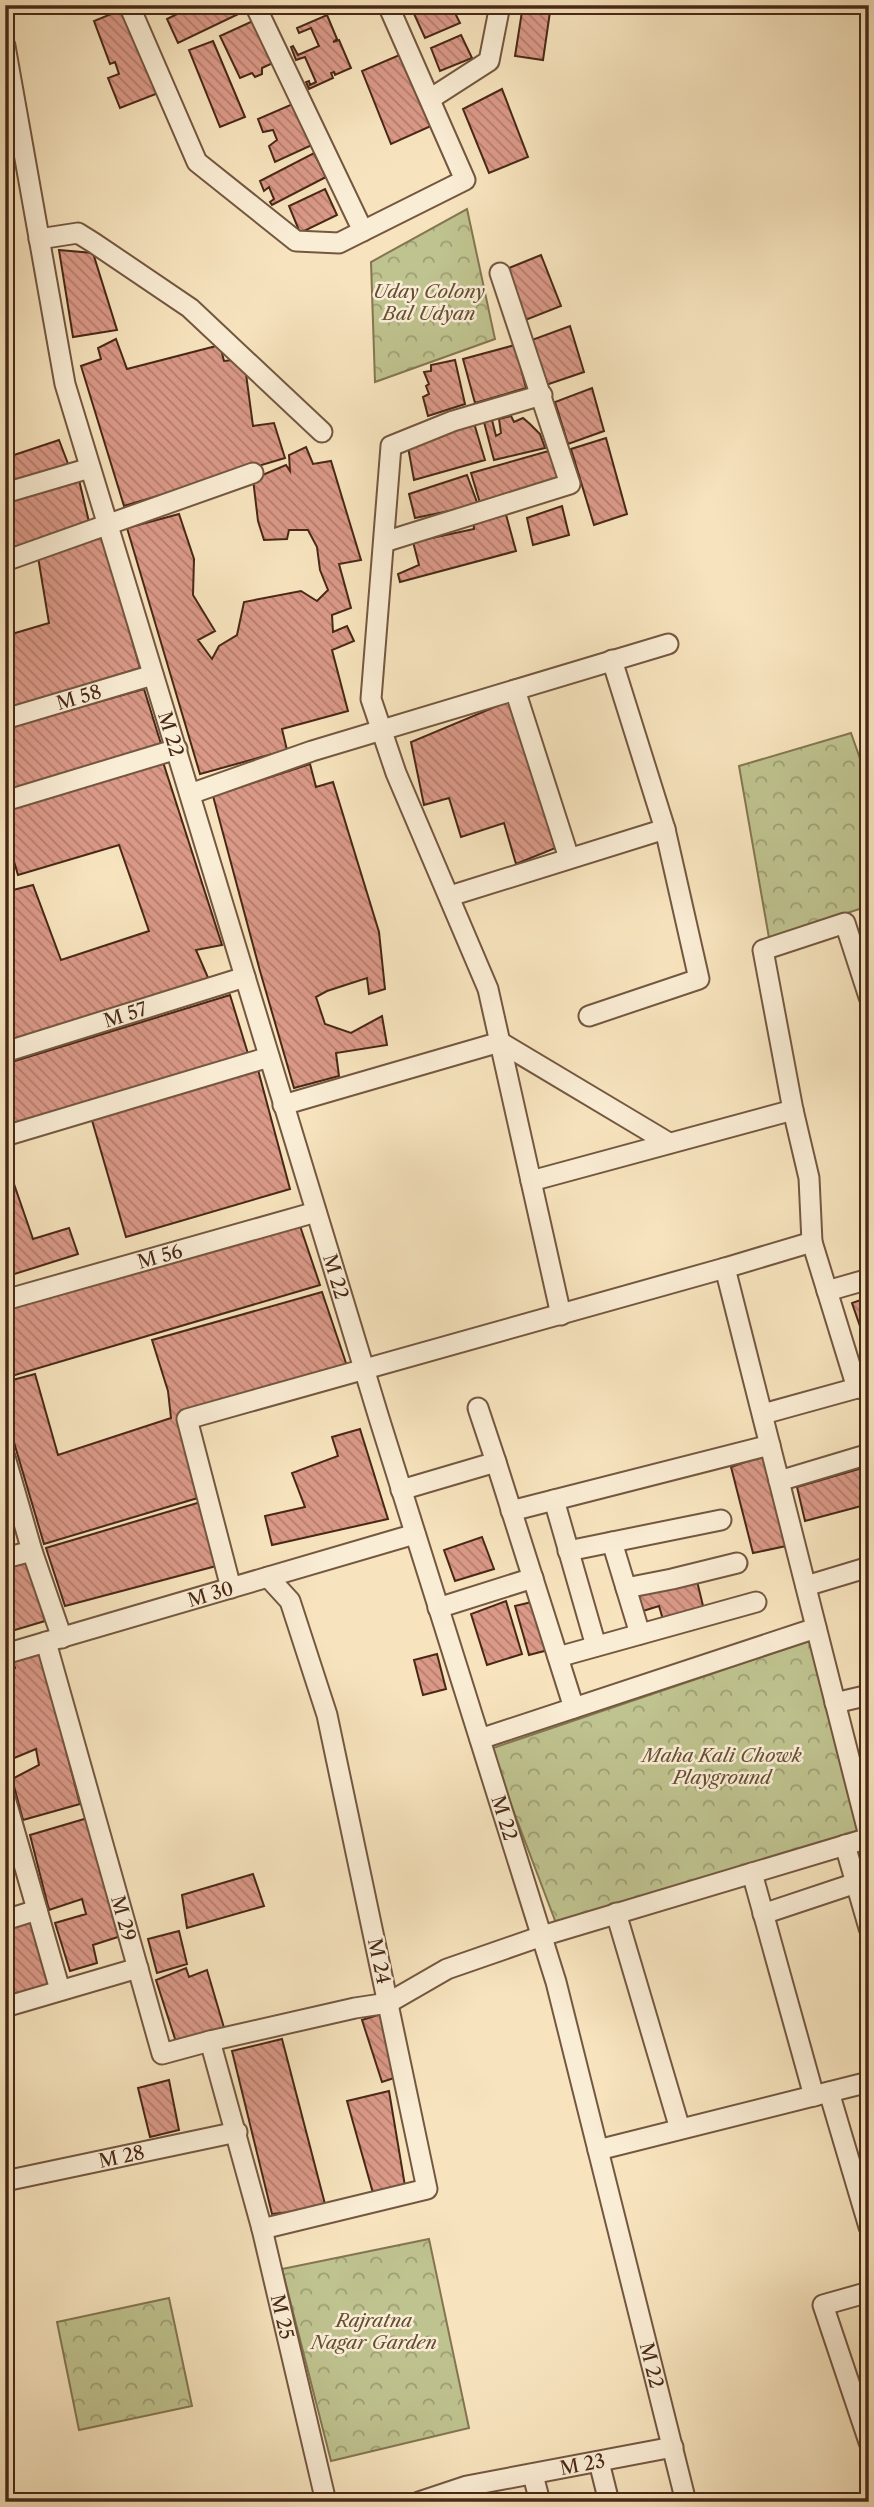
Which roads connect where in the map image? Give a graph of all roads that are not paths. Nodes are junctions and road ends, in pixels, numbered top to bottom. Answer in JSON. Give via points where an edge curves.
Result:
{"nodes":[{"id":1,"x":129,"y":5,"type":"edge"},
{"id":2,"x":255,"y":5,"type":"edge"},
{"id":3,"x":388,"y":5,"type":"edge"},
{"id":4,"x":499,"y":5,"type":"edge"},
{"id":5,"x":6,"y":53,"type":"edge"},
{"id":6,"x":429,"y":99,"type":"junction"},
{"id":7,"x":11,"y":117,"type":"edge"},
{"id":8,"x":363,"y":231,"type":"junction"},
{"id":9,"x":40,"y":239,"type":"junction"},
{"id":10,"x":500,"y":273,"type":"dead end"},
{"id":11,"x":541,"y":395,"type":"junction"},
{"id":12,"x":322,"y":432,"type":"dead end"},
{"id":13,"x":90,"y":468,"type":"junction"},
{"id":14,"x":253,"y":474,"type":"dead end"},
{"id":15,"x":5,"y":493,"type":"edge"},
{"id":16,"x":108,"y":525,"type":"junction"},
{"id":17,"x":384,"y":541,"type":"junction"},
{"id":18,"x":5,"y":561,"type":"edge"},
{"id":19,"x":668,"y":644,"type":"dead end"},
{"id":20,"x":612,"y":660,"type":"junction"},
{"id":21,"x":153,"y":675,"type":"junction"},
{"id":22,"x":515,"y":690,"type":"junction"},
{"id":23,"x":5,"y":719,"type":"edge"},
{"id":24,"x":382,"y":731,"type":"junction"},
{"id":25,"x":177,"y":749,"type":"junction"},
{"id":26,"x":190,"y":794,"type":"junction"},
{"id":27,"x":5,"y":801,"type":"edge"},
{"id":28,"x":665,"y":829,"type":"junction"},
{"id":29,"x":569,"y":858,"type":"junction"},
{"id":30,"x":450,"y":896,"type":"junction"},
{"id":31,"x":245,"y":977,"type":"junction"},
{"id":32,"x":869,"y":997,"type":"edge"},
{"id":33,"x":589,"y":1016,"type":"dead end"},
{"id":34,"x":500,"y":1042,"type":"junction"},
{"id":35,"x":5,"y":1052,"type":"edge"},
{"id":36,"x":269,"y":1057,"type":"junction"},
{"id":37,"x":284,"y":1105,"type":"junction"},
{"id":38,"x":793,"y":1110,"type":"junction"},
{"id":39,"x":5,"y":1136,"type":"edge"},
{"id":40,"x":669,"y":1143,"type":"junction"},
{"id":41,"x":531,"y":1181,"type":"junction"},
{"id":42,"x":316,"y":1212,"type":"junction"},
{"id":43,"x":812,"y":1241,"type":"junction"},
{"id":44,"x":725,"y":1268,"type":"junction"},
{"id":45,"x":869,"y":1279,"type":"edge"},
{"id":46,"x":827,"y":1291,"type":"junction"},
{"id":47,"x":5,"y":1300,"type":"edge"},
{"id":48,"x":561,"y":1315,"type":"junction"},
{"id":49,"x":364,"y":1368,"type":"junction"},
{"id":50,"x":863,"y":1389,"type":"edge"},
{"id":51,"x":478,"y":1408,"type":"dead end"},
{"id":52,"x":763,"y":1414,"type":"junction"},
{"id":53,"x":770,"y":1445,"type":"junction"},
{"id":54,"x":869,"y":1454,"type":"edge"},
{"id":55,"x":5,"y":1457,"type":"edge"},
{"id":56,"x":496,"y":1462,"type":"junction"},
{"id":57,"x":779,"y":1481,"type":"junction"},
{"id":58,"x":401,"y":1490,"type":"junction"},
{"id":59,"x":554,"y":1500,"type":"junction"},
{"id":60,"x":511,"y":1511,"type":"junction"},
{"id":61,"x":721,"y":1520,"type":"dead end"},
{"id":62,"x":415,"y":1534,"type":"junction"},
{"id":63,"x":612,"y":1542,"type":"junction"},
{"id":64,"x":32,"y":1551,"type":"junction"},
{"id":65,"x":568,"y":1551,"type":"junction"},
{"id":66,"x":5,"y":1558,"type":"edge"},
{"id":67,"x":737,"y":1563,"type":"dead end"},
{"id":68,"x":869,"y":1567,"type":"edge"},
{"id":69,"x":268,"y":1577,"type":"junction"},
{"id":70,"x":533,"y":1578,"type":"junction"},
{"id":71,"x":806,"y":1586,"type":"junction"},
{"id":72,"x":231,"y":1588,"type":"junction"},
{"id":73,"x":626,"y":1588,"type":"junction"},
{"id":74,"x":756,"y":1602,"type":"dead end"},
{"id":75,"x":438,"y":1608,"type":"junction"},
{"id":76,"x":816,"y":1628,"type":"junction"},
{"id":77,"x":640,"y":1634,"type":"junction"},
{"id":78,"x":54,"y":1640,"type":"junction"},
{"id":79,"x":596,"y":1646,"type":"junction"},
{"id":80,"x":5,"y":1654,"type":"edge"},
{"id":81,"x":558,"y":1657,"type":"junction"},
{"id":82,"x":869,"y":1695,"type":"edge"},
{"id":83,"x":835,"y":1703,"type":"junction"},
{"id":84,"x":574,"y":1708,"type":"junction"},
{"id":85,"x":480,"y":1739,"type":"junction"},
{"id":86,"x":5,"y":1798,"type":"edge"},
{"id":87,"x":869,"y":1837,"type":"edge"},
{"id":88,"x":845,"y":1845,"type":"junction"},
{"id":89,"x":752,"y":1873,"type":"junction"},
{"id":90,"x":856,"y":1883,"type":"junction"},
{"id":91,"x":37,"y":1910,"type":"junction"},
{"id":92,"x":616,"y":1913,"type":"junction"},
{"id":93,"x":763,"y":1913,"type":"junction"},
{"id":94,"x":5,"y":1920,"type":"edge"},
{"id":95,"x":869,"y":1928,"type":"edge"},
{"id":96,"x":542,"y":1936,"type":"junction"},
{"id":97,"x":138,"y":1968,"type":"junction"},
{"id":98,"x":60,"y":1990,"type":"junction"},
{"id":99,"x":388,"y":2003,"type":"junction"},
{"id":100,"x":5,"y":2007,"type":"edge"},
{"id":101,"x":210,"y":2041,"type":"junction"},
{"id":102,"x":869,"y":2082,"type":"edge"},
{"id":103,"x":821,"y":2094,"type":"junction"},
{"id":104,"x":680,"y":2129,"type":"junction"},
{"id":105,"x":237,"y":2132,"type":"junction"},
{"id":106,"x":598,"y":2150,"type":"junction"},
{"id":107,"x":5,"y":2181,"type":"edge"},
{"id":108,"x":869,"y":2227,"type":"edge"},
{"id":109,"x":262,"y":2229,"type":"junction"},
{"id":110,"x":869,"y":2292,"type":"edge"},
{"id":111,"x":869,"y":2442,"type":"edge"},
{"id":112,"x":673,"y":2447,"type":"junction"},
{"id":113,"x":598,"y":2462,"type":"junction"},
{"id":114,"x":533,"y":2475,"type":"junction"},
{"id":115,"x":326,"y":2502,"type":"edge"},
{"id":116,"x":419,"y":2502,"type":"edge"},
{"id":117,"x":540,"y":2502,"type":"edge"},
{"id":118,"x":609,"y":2502,"type":"edge"},
{"id":119,"x":686,"y":2502,"type":"edge"}],
"edges":[{"from":1,"to":8,"type":"street","via":[[197,162],[296,241],[340,243]]},
{"from":2,"to":8,"type":"street"},
{"from":3,"to":6,"type":"street"},
{"from":4,"to":6,"type":"street","via":[[489,61]]},
{"from":5,"to":7,"type":"street","name":"M 22"},
{"from":6,"to":8,"type":"street","via":[[465,180]]},
{"from":7,"to":9,"type":"street","name":"M 22"},
{"from":9,"to":12,"type":"street","via":[[78,233],[190,308]]},
{"from":9,"to":13,"type":"street","name":"M 22","via":[[65,384]]},
{"from":10,"to":11,"type":"street"},
{"from":11,"to":17,"type":"street","via":[[453,421],[391,446]]},
{"from":11,"to":17,"type":"street","via":[[570,484]]},
{"from":13,"to":15,"type":"street"},
{"from":13,"to":16,"type":"street","name":"M 22"},
{"from":14,"to":16,"type":"street"},
{"from":16,"to":18,"type":"street"},
{"from":16,"to":21,"type":"street","name":"M 22"},
{"from":17,"to":24,"type":"street","via":[[371,699]]},
{"from":19,"to":20,"type":"street"},
{"from":20,"to":22,"type":"street"},
{"from":20,"to":28,"type":"street"},
{"from":21,"to":23,"type":"street","name":"M 58"},
{"from":21,"to":25,"type":"street","name":"M 22"},
{"from":22,"to":24,"type":"street"},
{"from":22,"to":29,"type":"street"},
{"from":24,"to":26,"type":"street"},
{"from":24,"to":30,"type":"street"},
{"from":25,"to":26,"type":"street","name":"M 22"},
{"from":25,"to":27,"type":"street"},
{"from":26,"to":31,"type":"street","name":"M 22"},
{"from":28,"to":29,"type":"street"},
{"from":28,"to":33,"type":"street","via":[[699,979]]},
{"from":29,"to":30,"type":"street"},
{"from":30,"to":34,"type":"street","via":[[488,989]]},
{"from":31,"to":35,"type":"street","name":"M 57"},
{"from":31,"to":36,"type":"street","name":"M 22"},
{"from":32,"to":38,"type":"street","via":[[845,923],[763,950]]},
{"from":34,"to":37,"type":"street"},
{"from":34,"to":40,"type":"street"},
{"from":34,"to":41,"type":"street"},
{"from":36,"to":37,"type":"street","name":"M 22"},
{"from":36,"to":39,"type":"street"},
{"from":37,"to":42,"type":"street","name":"M 22"},
{"from":38,"to":40,"type":"street"},
{"from":38,"to":43,"type":"street","via":[[809,1178]]},
{"from":40,"to":41,"type":"street"},
{"from":41,"to":48,"type":"street"},
{"from":42,"to":47,"type":"street","name":"M 56"},
{"from":42,"to":49,"type":"street","name":"M 22"},
{"from":43,"to":44,"type":"street"},
{"from":43,"to":46,"type":"street"},
{"from":44,"to":48,"type":"street"},
{"from":44,"to":52,"type":"street"},
{"from":45,"to":46,"type":"street"},
{"from":46,"to":50,"type":"street"},
{"from":48,"to":49,"type":"street"},
{"from":49,"to":58,"type":"street","name":"M 22"},
{"from":49,"to":72,"type":"street","via":[[187,1419]]},
{"from":50,"to":52,"type":"street"},
{"from":51,"to":56,"type":"street"},
{"from":52,"to":53,"type":"street"},
{"from":53,"to":57,"type":"street"},
{"from":53,"to":59,"type":"street"},
{"from":54,"to":57,"type":"street"},
{"from":55,"to":64,"type":"street","name":"M 29"},
{"from":56,"to":58,"type":"street"},
{"from":56,"to":60,"type":"street"},
{"from":57,"to":71,"type":"street"},
{"from":58,"to":62,"type":"street","name":"M 22"},
{"from":59,"to":60,"type":"street"},
{"from":59,"to":65,"type":"street"},
{"from":60,"to":70,"type":"street"},
{"from":61,"to":63,"type":"street"},
{"from":62,"to":69,"type":"street","name":"M 30"},
{"from":62,"to":75,"type":"street","name":"M 22"},
{"from":63,"to":65,"type":"street"},
{"from":63,"to":73,"type":"street"},
{"from":64,"to":66,"type":"street"},
{"from":64,"to":78,"type":"street","name":"M 29"},
{"from":65,"to":79,"type":"street"},
{"from":67,"to":73,"type":"street"},
{"from":68,"to":71,"type":"street"},
{"from":69,"to":72,"type":"street","name":"M 30"},
{"from":69,"to":99,"type":"street","name":"M 24","via":[[290,1601],[327,1715]]},
{"from":70,"to":75,"type":"street"},
{"from":70,"to":81,"type":"street"},
{"from":71,"to":76,"type":"street"},
{"from":72,"to":78,"type":"street","name":"M 30"},
{"from":73,"to":77,"type":"street"},
{"from":74,"to":77,"type":"street"},
{"from":75,"to":85,"type":"street","name":"M 22"},
{"from":76,"to":83,"type":"street"},
{"from":76,"to":84,"type":"street"},
{"from":77,"to":79,"type":"street"},
{"from":78,"to":80,"type":"street","name":"M 30"},
{"from":78,"to":97,"type":"street","name":"M 29"},
{"from":79,"to":81,"type":"street"},
{"from":81,"to":84,"type":"street"},
{"from":82,"to":83,"type":"street"},
{"from":83,"to":87,"type":"street"},
{"from":84,"to":85,"type":"street"},
{"from":85,"to":96,"type":"street","name":"M 22"},
{"from":86,"to":91,"type":"street"},
{"from":87,"to":88,"type":"street"},
{"from":88,"to":89,"type":"street"},
{"from":88,"to":90,"type":"street"},
{"from":89,"to":92,"type":"street"},
{"from":89,"to":93,"type":"street"},
{"from":90,"to":93,"type":"street"},
{"from":90,"to":95,"type":"street"},
{"from":91,"to":94,"type":"street"},
{"from":91,"to":98,"type":"street"},
{"from":92,"to":96,"type":"street"},
{"from":92,"to":104,"type":"street"},
{"from":93,"to":103,"type":"street"},
{"from":96,"to":99,"type":"street","via":[[447,1969]]},
{"from":96,"to":106,"type":"street","name":"M 22"},
{"from":97,"to":98,"type":"street"},
{"from":97,"to":101,"type":"street","name":"M 29","via":[[162,2054]]},
{"from":98,"to":100,"type":"street"},
{"from":99,"to":101,"type":"street"},
{"from":99,"to":109,"type":"street","name":"M 24","via":[[427,2189]]},
{"from":101,"to":105,"type":"street"},
{"from":102,"to":103,"type":"street"},
{"from":103,"to":104,"type":"street"},
{"from":103,"to":108,"type":"street"},
{"from":104,"to":106,"type":"street"},
{"from":105,"to":107,"type":"street","name":"M 28"},
{"from":105,"to":109,"type":"street","name":"M 25"},
{"from":106,"to":112,"type":"street","name":"M 22"},
{"from":109,"to":115,"type":"street","name":"M 25"},
{"from":110,"to":111,"type":"street","via":[[823,2305]]},
{"from":112,"to":113,"type":"street","name":"M 23"},
{"from":112,"to":119,"type":"street","name":"M 22"},
{"from":113,"to":114,"type":"street","name":"M 23"},
{"from":113,"to":118,"type":"street"},
{"from":114,"to":116,"type":"street","name":"M 23","via":[[467,2486]]},
{"from":114,"to":117,"type":"street"}]}
